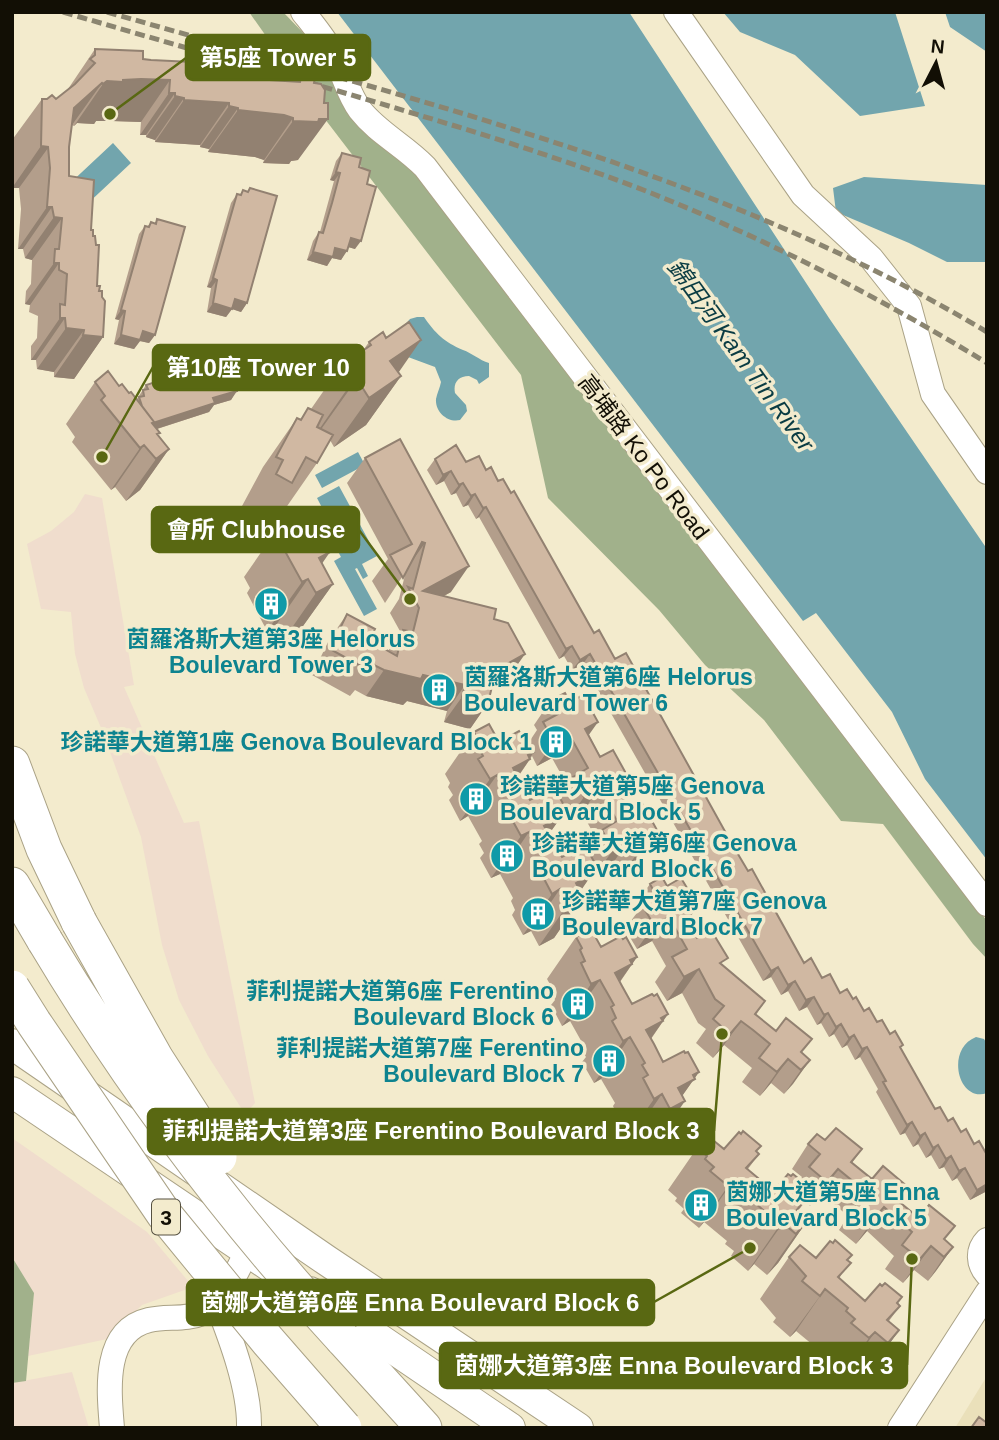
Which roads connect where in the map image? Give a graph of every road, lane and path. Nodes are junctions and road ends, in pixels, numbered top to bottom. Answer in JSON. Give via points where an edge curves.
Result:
{"nodes":[{"id":1,"x":303,"y":12,"type":"edge"},
{"id":2,"x":676,"y":12,"type":"edge"},
{"id":3,"x":987,"y":472,"type":"edge"},
{"id":4,"x":12,"y":764,"type":"edge"},
{"id":5,"x":12,"y":885,"type":"edge"},
{"id":6,"x":987,"y":904,"type":"edge"},
{"id":7,"x":12,"y":988,"type":"edge"},
{"id":8,"x":12,"y":1044,"type":"edge"},
{"id":9,"x":12,"y":1092,"type":"edge"},
{"id":10,"x":987,"y":1240,"type":"edge"},
{"id":11,"x":247,"y":1253,"type":"junction"},
{"id":12,"x":987,"y":1274,"type":"edge"},
{"id":13,"x":987,"y":1293,"type":"edge"},
{"id":14,"x":217,"y":1303,"type":"junction"},
{"id":15,"x":343,"y":1339,"type":"junction"},
{"id":16,"x":112,"y":1428,"type":"edge"},
{"id":17,"x":250,"y":1428,"type":"edge"},
{"id":18,"x":344,"y":1428,"type":"edge"},
{"id":19,"x":424,"y":1428,"type":"edge"},
{"id":20,"x":510,"y":1428,"type":"edge"},
{"id":21,"x":578,"y":1428,"type":"edge"},
{"id":22,"x":900,"y":1428,"type":"edge"}],
"edges":[{"from":1,"to":6,"type":"street","name":"高埔路 Ko Po Road","via":[[330,49],[361,110],[425,167]]},
{"from":2,"to":3,"type":"street","via":[[803,195],[871,258],[909,306],[933,394]]},
{"from":4,"to":15,"type":"highway","bridge":true,"via":[[44,849],[79,922],[156,1059]]},
{"from":5,"to":15,"type":"highway","bridge":true,"via":[[85,1008],[138,1085],[216,1188]]},
{"from":7,"to":18,"type":"highway","number":"3","bridge":true,"via":[[164,1214]]},
{"from":8,"to":21,"type":"main road"},
{"from":9,"to":11,"type":"main road"},
{"from":10,"to":12,"type":"street","via":[[980,1261]]},
{"from":11,"to":14,"type":"street"},
{"from":11,"to":20,"type":"main road"},
{"from":13,"to":22,"type":"street"},
{"from":14,"to":16,"type":"street","via":[[203,1313],[146,1321],[123,1338],[111,1368]]},
{"from":14,"to":17,"type":"street","via":[[233,1346]]},
{"from":15,"to":19,"type":"highway"}]}
